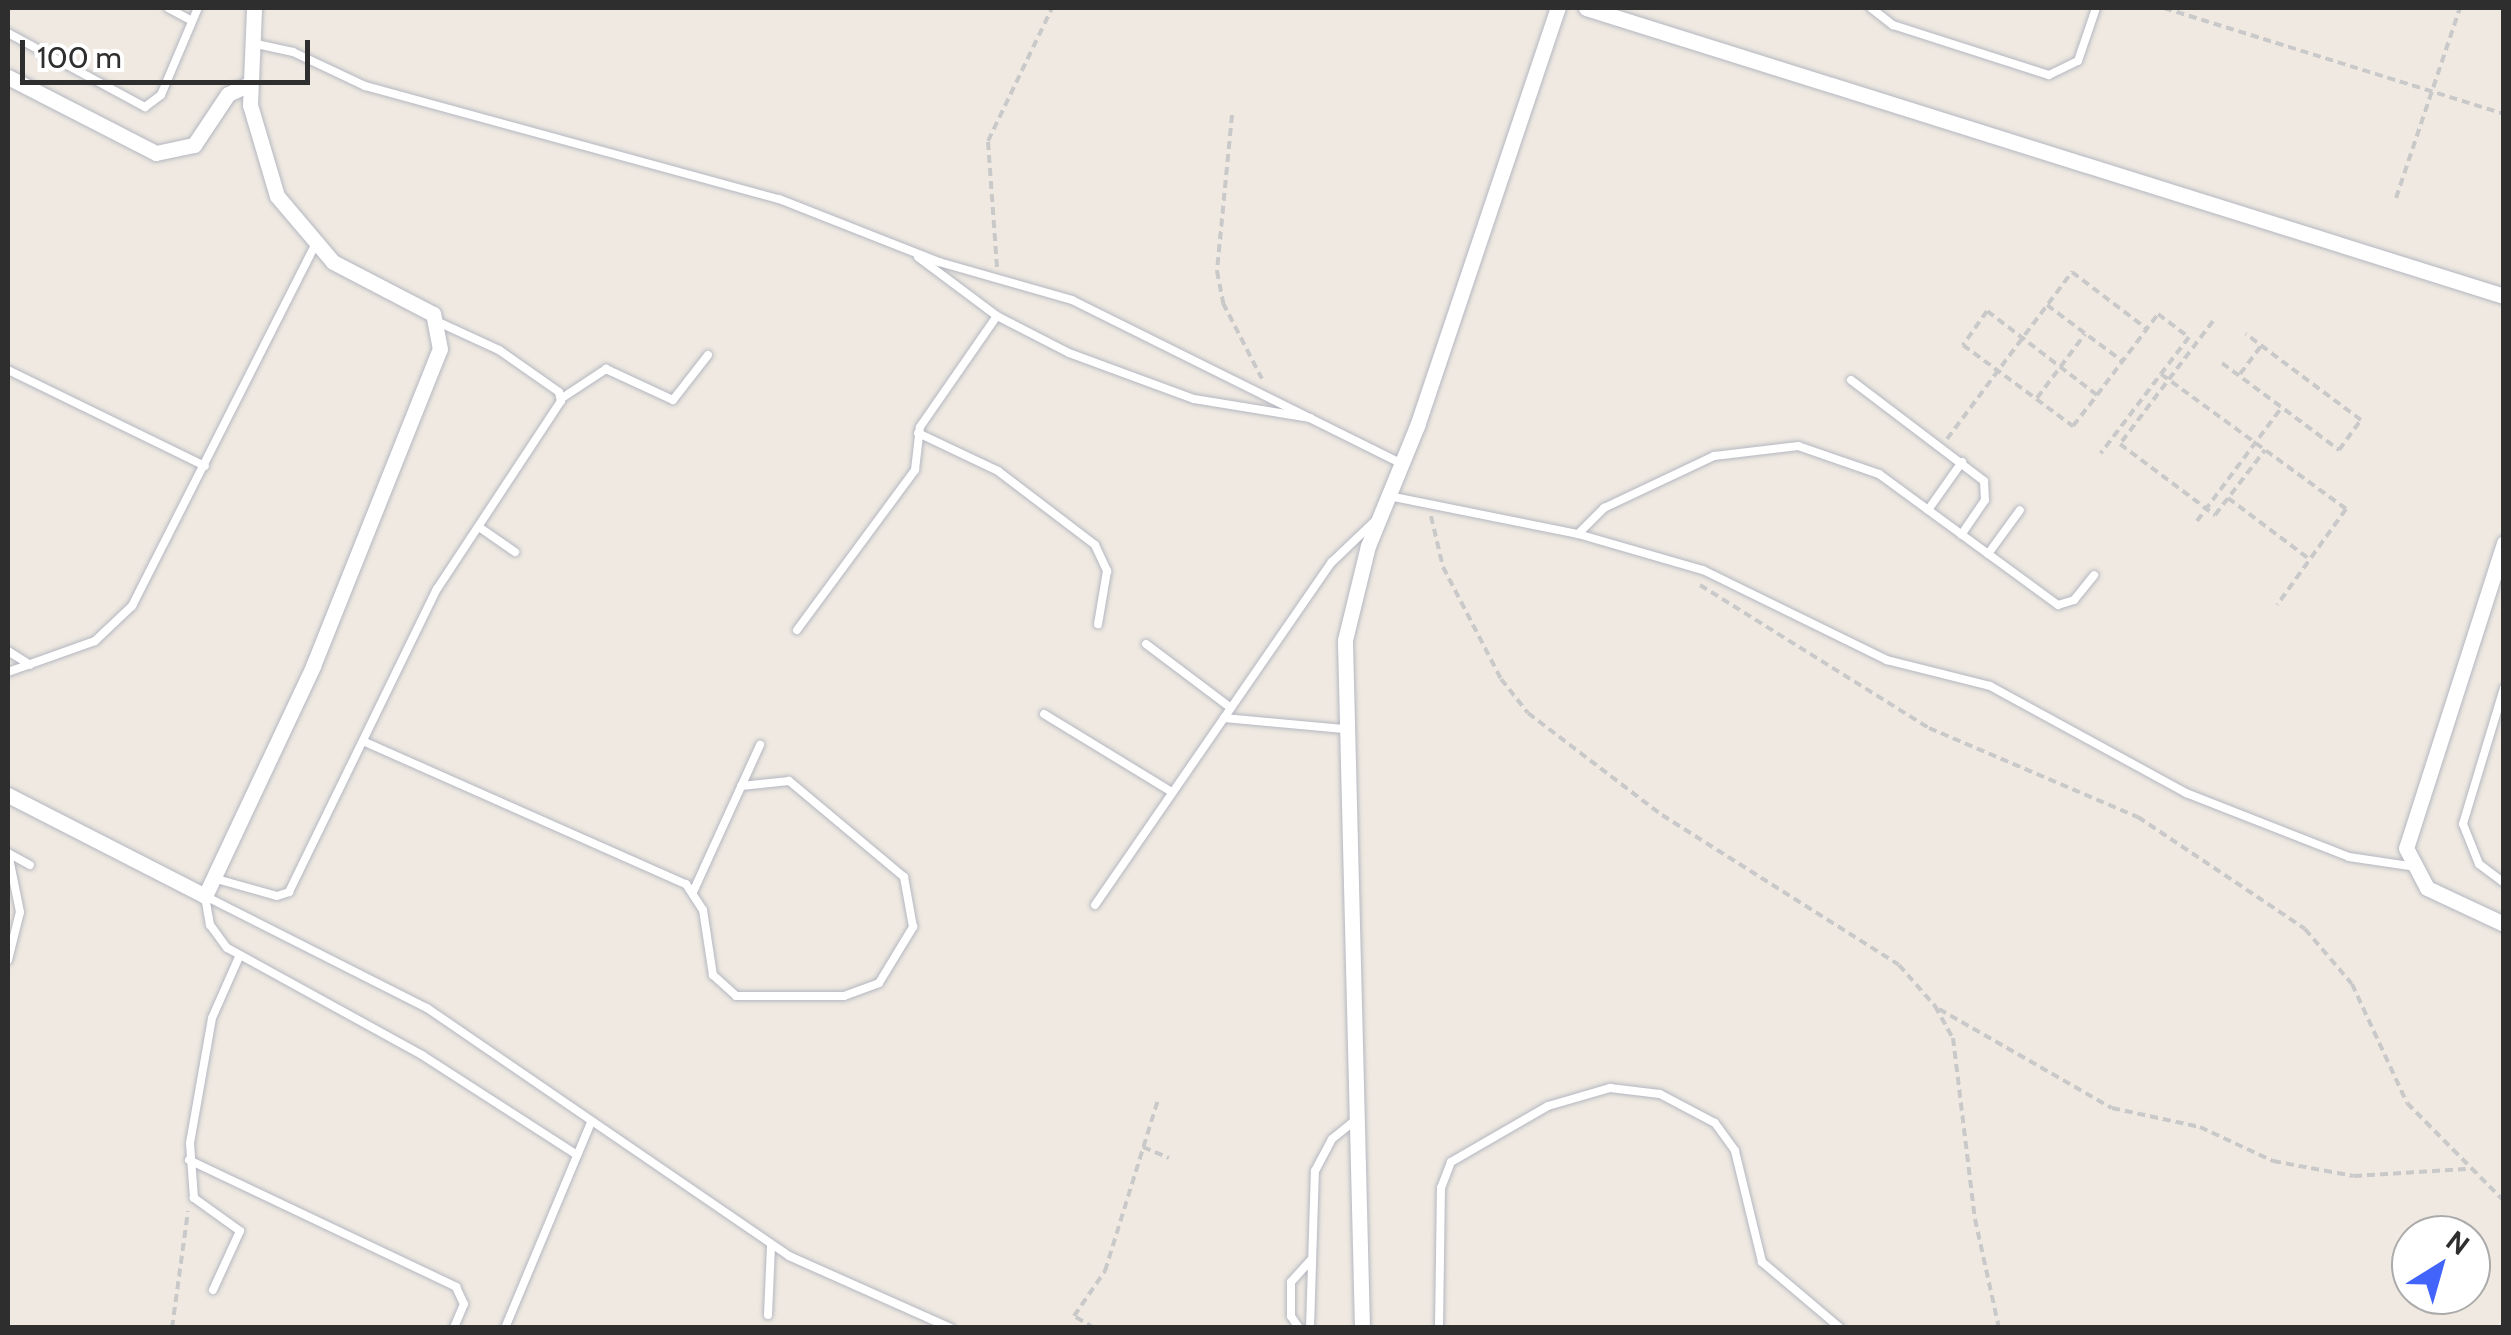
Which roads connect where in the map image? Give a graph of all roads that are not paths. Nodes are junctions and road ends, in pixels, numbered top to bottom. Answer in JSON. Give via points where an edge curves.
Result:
{"nodes":[{"id":1,"x":168,"y":8,"type":"edge"},
{"id":2,"x":198,"y":8,"type":"edge"},
{"id":3,"x":254,"y":8,"type":"edge"},
{"id":4,"x":1558,"y":8,"type":"edge"},
{"id":5,"x":1586,"y":8,"type":"edge"},
{"id":6,"x":1871,"y":8,"type":"edge"},
{"id":7,"x":2096,"y":8,"type":"edge"},
{"id":8,"x":192,"y":20,"type":"junction"},
{"id":9,"x":8,"y":33,"type":"edge"},
{"id":10,"x":248,"y":43,"type":"junction"},
{"id":11,"x":8,"y":77,"type":"edge"},
{"id":12,"x":247,"y":85,"type":"junction"},
{"id":13,"x":314,"y":247,"type":"junction"},
{"id":14,"x":911,"y":251,"type":"junction"},
{"id":15,"x":2504,"y":296,"type":"edge"},
{"id":16,"x":996,"y":316,"type":"junction"},
{"id":17,"x":438,"y":322,"type":"junction"},
{"id":18,"x":708,"y":355,"type":"dead end"},
{"id":19,"x":8,"y":370,"type":"edge"},
{"id":20,"x":1851,"y":380,"type":"dead end"},
{"id":21,"x":562,"y":398,"type":"junction"},
{"id":22,"x":1314,"y":418,"type":"junction"},
{"id":23,"x":918,"y":433,"type":"junction"},
{"id":24,"x":1962,"y":462,"type":"junction"},
{"id":25,"x":1403,"y":464,"type":"junction"},
{"id":26,"x":204,"y":466,"type":"junction"},
{"id":27,"x":1390,"y":496,"type":"junction"},
{"id":28,"x":1928,"y":510,"type":"junction"},
{"id":29,"x":2020,"y":510,"type":"dead end"},
{"id":30,"x":1381,"y":517,"type":"junction"},
{"id":31,"x":479,"y":527,"type":"junction"},
{"id":32,"x":1578,"y":534,"type":"junction"},
{"id":33,"x":1961,"y":534,"type":"junction"},
{"id":34,"x":2504,"y":543,"type":"edge"},
{"id":35,"x":515,"y":552,"type":"dead end"},
{"id":36,"x":1988,"y":554,"type":"junction"},
{"id":37,"x":2094,"y":575,"type":"dead end"},
{"id":38,"x":1098,"y":624,"type":"dead end"},
{"id":39,"x":796,"y":630,"type":"dead end"},
{"id":40,"x":1146,"y":644,"type":"dead end"},
{"id":41,"x":8,"y":650,"type":"edge"},
{"id":42,"x":30,"y":666,"type":"junction"},
{"id":43,"x":8,"y":672,"type":"edge"},
{"id":44,"x":2504,"y":688,"type":"edge"},
{"id":45,"x":1231,"y":708,"type":"junction"},
{"id":46,"x":1044,"y":714,"type":"dead end"},
{"id":47,"x":1224,"y":718,"type":"junction"},
{"id":48,"x":1342,"y":729,"type":"junction"},
{"id":49,"x":366,"y":742,"type":"junction"},
{"id":50,"x":760,"y":745,"type":"dead end"},
{"id":51,"x":741,"y":786,"type":"junction"},
{"id":52,"x":1172,"y":792,"type":"junction"},
{"id":53,"x":8,"y":796,"type":"edge"},
{"id":54,"x":30,"y":866,"type":"dead end"},
{"id":55,"x":2409,"y":866,"type":"junction"},
{"id":56,"x":213,"y":878,"type":"junction"},
{"id":57,"x":2504,"y":882,"type":"edge"},
{"id":58,"x":694,"y":892,"type":"junction"},
{"id":59,"x":205,"y":896,"type":"junction"},
{"id":60,"x":1094,"y":904,"type":"dead end"},
{"id":61,"x":2504,"y":924,"type":"edge"},
{"id":62,"x":239,"y":956,"type":"junction"},
{"id":63,"x":8,"y":960,"type":"edge"},
{"id":64,"x":1359,"y":1118,"type":"junction"},
{"id":65,"x":590,"y":1122,"type":"junction"},
{"id":66,"x":577,"y":1155,"type":"junction"},
{"id":67,"x":189,"y":1160,"type":"junction"},
{"id":68,"x":771,"y":1246,"type":"junction"},
{"id":69,"x":1312,"y":1259,"type":"junction"},
{"id":70,"x":213,"y":1290,"type":"dead end"},
{"id":71,"x":768,"y":1315,"type":"dead end"},
{"id":72,"x":454,"y":1328,"type":"edge"},
{"id":73,"x":505,"y":1328,"type":"edge"},
{"id":74,"x":951,"y":1328,"type":"edge"},
{"id":75,"x":1299,"y":1328,"type":"edge"},
{"id":76,"x":1310,"y":1328,"type":"edge"},
{"id":77,"x":1362,"y":1328,"type":"edge"},
{"id":78,"x":1440,"y":1328,"type":"edge"},
{"id":79,"x":1840,"y":1328,"type":"edge"}],
"edges":[{"from":1,"to":8,"type":"lane"},
{"from":2,"to":8,"type":"lane"},
{"from":3,"to":10,"type":"street"},
{"from":4,"to":25,"type":"street"},
{"from":5,"to":15,"type":"street"},
{"from":6,"to":7,"type":"lane","via":[[1893,25],[2050,75],[2078,61]]},
{"from":8,"to":9,"type":"lane","via":[[161,95],[145,107]]},
{"from":10,"to":12,"type":"street"},
{"from":10,"to":14,"type":"lane","via":[[293,52],[365,86],[778,199]]},
{"from":11,"to":12,"type":"street","via":[[156,153],[194,145],[228,94]]},
{"from":12,"to":13,"type":"street","via":[[277,196]]},
{"from":13,"to":17,"type":"street","via":[[353,275],[426,307]]},
{"from":13,"to":26,"type":"lane"},
{"from":14,"to":16,"type":"lane"},
{"from":14,"to":22,"type":"lane","via":[[1111,316]]},
{"from":16,"to":22,"type":"lane","via":[[1069,354],[1174,392]]},
{"from":16,"to":23,"type":"lane"},
{"from":17,"to":21,"type":"lane","via":[[499,350]]},
{"from":17,"to":56,"type":"street","via":[[440,349],[414,419],[313,666]]},
{"from":18,"to":21,"type":"lane","via":[[673,400],[606,369]]},
{"from":19,"to":26,"type":"lane"},
{"from":20,"to":24,"type":"lane"},
{"from":21,"to":31,"type":"lane"},
{"from":22,"to":25,"type":"lane"},
{"from":23,"to":38,"type":"lane","via":[[998,471],[1096,545],[1107,571]]},
{"from":23,"to":39,"type":"lane","via":[[915,470]]},
{"from":24,"to":28,"type":"lane"},
{"from":24,"to":33,"type":"lane","via":[[1987,494]]},
{"from":25,"to":27,"type":"street"},
{"from":26,"to":42,"type":"lane","via":[[121,620],[82,648]]},
{"from":27,"to":30,"type":"street"},
{"from":27,"to":32,"type":"lane"},
{"from":28,"to":32,"type":"lane","via":[[1853,460],[1770,445],[1714,456],[1604,508]]},
{"from":28,"to":33,"type":"lane"},
{"from":29,"to":36,"type":"lane"},
{"from":30,"to":45,"type":"lane","via":[[1342,549]]},
{"from":30,"to":48,"type":"street","via":[[1350,609]]},
{"from":31,"to":35,"type":"lane"},
{"from":31,"to":49,"type":"lane","via":[[417,626]]},
{"from":32,"to":55,"type":"lane","via":[[1743,586],[1887,660],[1990,686],[2043,722],[2186,794],[2349,857]]},
{"from":33,"to":36,"type":"lane"},
{"from":34,"to":55,"type":"street","via":[[2407,838]]},
{"from":36,"to":37,"type":"lane","via":[[2058,605],[2074,600]]},
{"from":40,"to":45,"type":"lane"},
{"from":41,"to":42,"type":"lane"},
{"from":42,"to":43,"type":"lane"},
{"from":44,"to":57,"type":"lane","via":[[2462,824],[2479,864]]},
{"from":45,"to":47,"type":"lane"},
{"from":46,"to":52,"type":"lane"},
{"from":47,"to":48,"type":"lane"},
{"from":47,"to":52,"type":"lane"},
{"from":48,"to":64,"type":"street"},
{"from":49,"to":56,"type":"lane","via":[[290,892]]},
{"from":49,"to":58,"type":"lane","via":[[525,807]]},
{"from":50,"to":51,"type":"lane"},
{"from":51,"to":58,"type":"lane"},
{"from":51,"to":58,"type":"lane","via":[[771,777],[789,782],[904,877],[914,916],[906,948],[890,973],[856,994],[746,998],[713,976]]},
{"from":52,"to":60,"type":"lane"},
{"from":53,"to":59,"type":"street"},
{"from":54,"to":63,"type":"lane","via":[[8,854],[20,912]]},
{"from":55,"to":61,"type":"street","via":[[2427,888]]},
{"from":56,"to":59,"type":"street"},
{"from":59,"to":62,"type":"lane","via":[[217,938]]},
{"from":59,"to":65,"type":"lane","via":[[386,983]]},
{"from":62,"to":66,"type":"lane","via":[[422,1055]]},
{"from":62,"to":67,"type":"lane","via":[[224,979],[204,1048]]},
{"from":64,"to":69,"type":"lane","via":[[1332,1139],[1315,1171]]},
{"from":64,"to":77,"type":"street"},
{"from":65,"to":66,"type":"lane"},
{"from":65,"to":68,"type":"lane"},
{"from":66,"to":73,"type":"lane"},
{"from":67,"to":70,"type":"lane","via":[[191,1191],[240,1231]]},
{"from":67,"to":72,"type":"lane","via":[[456,1287],[464,1304]]},
{"from":68,"to":71,"type":"lane"},
{"from":68,"to":74,"type":"lane"},
{"from":69,"to":75,"type":"lane","via":[[1291,1282],[1291,1316]]},
{"from":69,"to":76,"type":"lane"},
{"from":78,"to":79,"type":"lane","via":[[1441,1188],[1451,1162],[1548,1106],[1610,1088],[1660,1094],[1715,1123],[1736,1151],[1762,1262]]}]}
